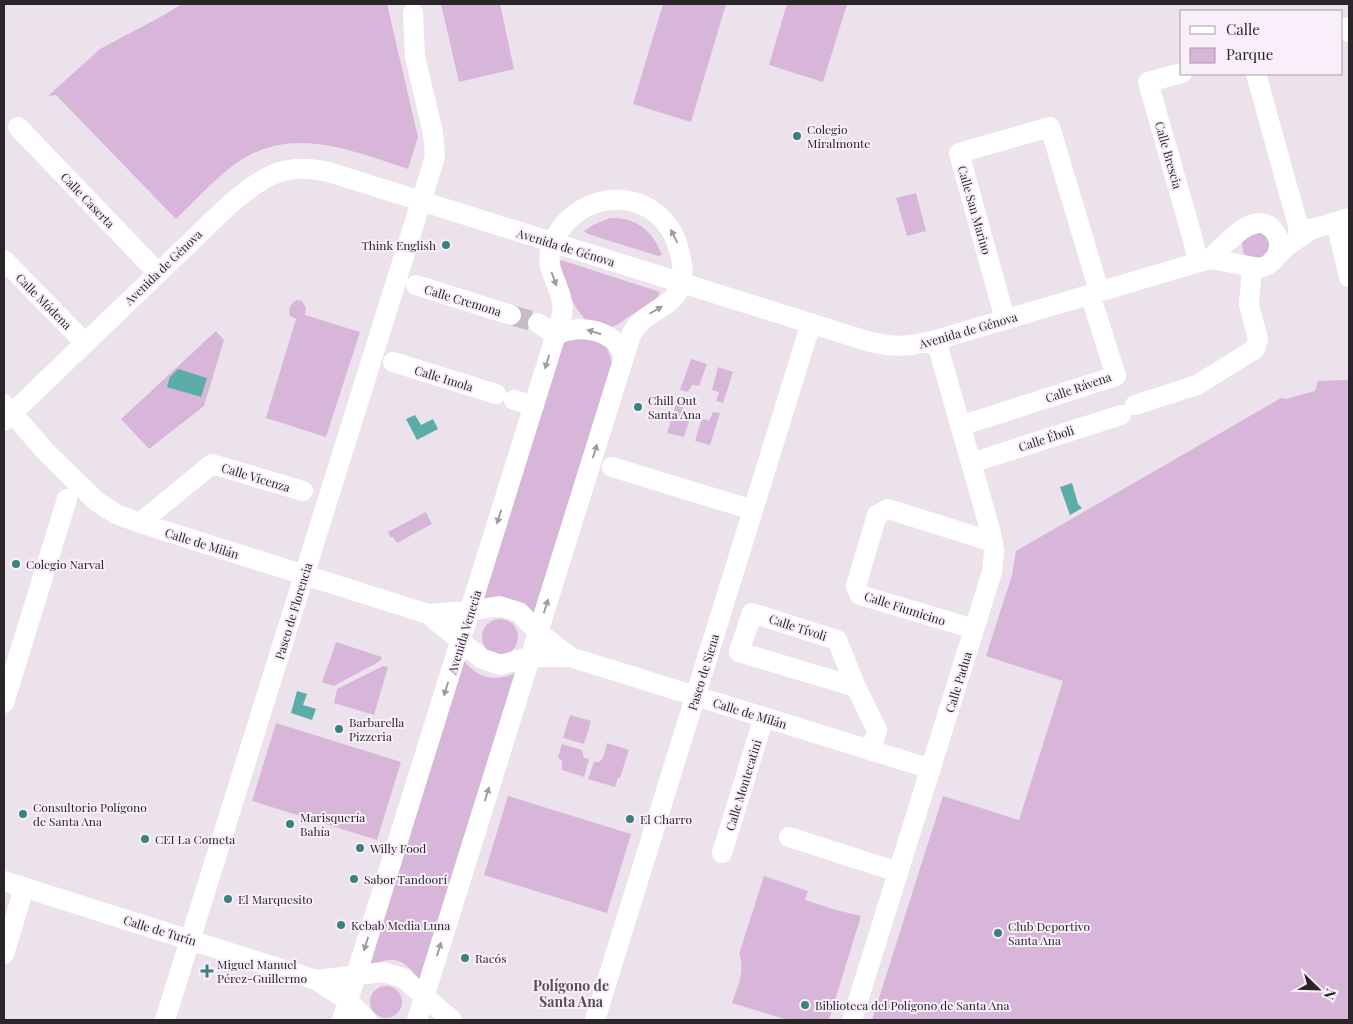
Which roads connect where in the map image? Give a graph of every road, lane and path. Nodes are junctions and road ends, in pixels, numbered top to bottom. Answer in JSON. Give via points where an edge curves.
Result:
{"nodes":[{"id":1,"x":414,"y":13,"type":"dead end"},
{"id":2,"x":1180,"y":74,"type":"edge"},
{"id":3,"x":1256,"y":75,"type":"edge"},
{"id":4,"x":18,"y":127,"type":"dead end"},
{"id":5,"x":421,"y":201,"type":"junction"},
{"id":6,"x":1343,"y":220,"type":"edge"},
{"id":7,"x":1263,"y":224,"type":"junction"},
{"id":8,"x":1305,"y":229,"type":"junction"},
{"id":9,"x":1240,"y":232,"type":"junction"},
{"id":10,"x":553,"y":243,"type":"junction"},
{"id":11,"x":4,"y":260,"type":"edge"},
{"id":12,"x":1274,"y":260,"type":"junction"},
{"id":13,"x":1204,"y":261,"type":"junction"},
{"id":14,"x":1252,"y":267,"type":"junction"},
{"id":15,"x":158,"y":273,"type":"junction"},
{"id":16,"x":1349,"y":277,"type":"edge"},
{"id":17,"x":682,"y":283,"type":"junction"},
{"id":18,"x":416,"y":285,"type":"dead end"},
{"id":19,"x":1094,"y":293,"type":"junction"},
{"id":20,"x":511,"y":315,"type":"tunnel mouth"},
{"id":21,"x":1005,"y":319,"type":"junction"},
{"id":22,"x":811,"y":323,"type":"junction"},
{"id":23,"x":538,"y":324,"type":"tunnel mouth"},
{"id":24,"x":556,"y":335,"type":"junction"},
{"id":25,"x":936,"y":340,"type":"junction"},
{"id":26,"x":85,"y":343,"type":"junction"},
{"id":27,"x":624,"y":356,"type":"junction"},
{"id":28,"x":393,"y":362,"type":"dead end"},
{"id":29,"x":534,"y":406,"type":"junction"},
{"id":30,"x":6,"y":412,"type":"edge"},
{"id":31,"x":960,"y":426,"type":"junction"},
{"id":32,"x":971,"y":462,"type":"junction"},
{"id":33,"x":612,"y":467,"type":"dead end"},
{"id":34,"x":303,"y":492,"type":"dead end"},
{"id":35,"x":67,"y":499,"type":"dead end"},
{"id":36,"x":753,"y":510,"type":"junction"},
{"id":37,"x":140,"y":523,"type":"junction"},
{"id":38,"x":993,"y":542,"type":"junction"},
{"id":39,"x":304,"y":574,"type":"junction"},
{"id":40,"x":470,"y":611,"type":"junction"},
{"id":41,"x":428,"y":614,"type":"junction"},
{"id":42,"x":974,"y":629,"type":"junction"},
{"id":43,"x":538,"y":632,"type":"junction"},
{"id":44,"x":460,"y":640,"type":"junction"},
{"id":45,"x":530,"y":657,"type":"junction"},
{"id":46,"x":570,"y":657,"type":"junction"},
{"id":47,"x":856,"y":687,"type":"junction"},
{"id":48,"x":695,"y":696,"type":"junction"},
{"id":49,"x":4,"y":703,"type":"edge"},
{"id":50,"x":764,"y":717,"type":"junction"},
{"id":51,"x":871,"y":751,"type":"junction"},
{"id":52,"x":931,"y":769,"type":"junction"},
{"id":53,"x":788,"y":837,"type":"dead end"},
{"id":54,"x":722,"y":853,"type":"dead end"},
{"id":55,"x":898,"y":872,"type":"junction"},
{"id":56,"x":4,"y":881,"type":"edge"},
{"id":57,"x":24,"y":888,"type":"junction"},
{"id":58,"x":190,"y":940,"type":"junction"},
{"id":59,"x":4,"y":954,"type":"edge"},
{"id":60,"x":356,"y":976,"type":"junction"},
{"id":61,"x":316,"y":980,"type":"junction"},
{"id":62,"x":424,"y":996,"type":"junction"},
{"id":63,"x":348,"y":1001,"type":"junction"},
{"id":64,"x":165,"y":1020,"type":"edge"},
{"id":65,"x":342,"y":1020,"type":"edge"},
{"id":66,"x":367,"y":1020,"type":"edge"},
{"id":67,"x":417,"y":1020,"type":"edge"},
{"id":68,"x":452,"y":1020,"type":"edge"},
{"id":69,"x":595,"y":1020,"type":"edge"},
{"id":70,"x":852,"y":1020,"type":"edge"}],
"edges":[{"from":1,"to":5,"type":"street","name":"Paseo de Florencia","via":[[415,57],[434,134],[435,157]]},
{"from":2,"to":13,"type":"street","name":"Calle Brescia","via":[[1148,82],[1193,240]]},
{"from":3,"to":8,"type":"street"},
{"from":4,"to":15,"type":"street","name":"Calle Caserta"},
{"from":5,"to":10,"type":"street","name":"Avenida de Génova"},
{"from":5,"to":15,"type":"street","name":"Avenida de Génova","via":[[320,170],[297,168],[280,172],[234,200]]},
{"from":5,"to":39,"type":"street","name":"Paseo de Florencia"},
{"from":6,"to":8,"type":"street","name":"Avenida de Génova"},
{"from":6,"to":16,"type":"street"},
{"from":7,"to":8,"type":"street","name":"Avenida de Génova"},
{"from":7,"to":9,"type":"street","name":"Avenida de Génova","via":[[1246,226]]},
{"from":7,"to":12,"type":"street","via":[[1270,227],[1279,239],[1280,247]]},
{"from":8,"to":12,"type":"street","name":"Avenida de Génova"},
{"from":9,"to":13,"type":"street","name":"Avenida de Génova"},
{"from":9,"to":14,"type":"street","via":[[1235,243],[1238,256]]},
{"from":10,"to":17,"type":"street","name":"Avenida de Génova"},
{"from":17,"to":10,"type":"street","one_way":true,"via":[[682,264],[673,234],[657,213],[632,201],[607,200],[584,208],[565,224]]},
{"from":10,"to":24,"type":"street","name":"Avenida Venecia","one_way":true,"via":[[550,268],[563,310]]},
{"from":11,"to":26,"type":"street","name":"Calle Módena"},
{"from":12,"to":14,"type":"street","name":"Avenida de Génova","via":[[1260,268]]},
{"from":13,"to":14,"type":"street","name":"Avenida de Génova"},
{"from":13,"to":19,"type":"street","name":"Avenida de Génova"},
{"from":14,"to":32,"type":"street","name":"Calle Éboli","via":[[1249,305],[1258,339],[1255,349],[1197,385]]},
{"from":15,"to":26,"type":"street","name":"Avenida de Génova"},
{"from":17,"to":22,"type":"street","name":"Avenida de Génova"},
{"from":27,"to":17,"type":"street","one_way":true,"via":[[637,324],[674,299]]},
{"from":18,"to":20,"type":"street","name":"Calle Cremona"},
{"from":19,"to":21,"type":"street","name":"Avenida de Génova"},
{"from":19,"to":21,"type":"street","name":"Calle San Marino","via":[[1050,127],[959,154]]},
{"from":19,"to":31,"type":"street","name":"Calle Rávena","via":[[1116,376]]},
{"from":21,"to":25,"type":"street","name":"Avenida de Génova"},
{"from":22,"to":25,"type":"street","name":"Avenida de Génova","via":[[889,346],[914,346]]},
{"from":22,"to":36,"type":"street","name":"Paseo de Siena"},
{"from":23,"to":24,"type":"street"},
{"from":27,"to":24,"type":"street","one_way":true,"via":[[612,340],[595,331],[574,328]]},
{"from":24,"to":29,"type":"street","name":"Avenida Venecia","one_way":true},
{"from":25,"to":31,"type":"street","name":"Calle Padua"},
{"from":26,"to":30,"type":"street","name":"Avenida de Génova"},
{"from":43,"to":27,"type":"street","one_way":true},
{"from":28,"to":29,"type":"street","name":"Calle Imola"},
{"from":29,"to":40,"type":"street","name":"Avenida Venecia","one_way":true},
{"from":30,"to":37,"type":"street","name":"Calle de Milán","via":[[96,502]]},
{"from":31,"to":32,"type":"street","name":"Calle Padua"},
{"from":32,"to":38,"type":"street","name":"Calle Padua"},
{"from":33,"to":36,"type":"street"},
{"from":34,"to":37,"type":"street","name":"Calle Vicenza","via":[[212,464]]},
{"from":35,"to":49,"type":"street"},
{"from":36,"to":48,"type":"street","name":"Paseo de Siena"},
{"from":37,"to":39,"type":"street","name":"Calle de Milán"},
{"from":38,"to":42,"type":"street","name":"Calle Padua","via":[[992,572]]},
{"from":38,"to":42,"type":"street","name":"Calle Fiumicino","via":[[888,509],[877,515],[856,586],[860,595]]},
{"from":39,"to":41,"type":"street","name":"Calle de Milán"},
{"from":39,"to":58,"type":"street","name":"Paseo de Florencia"},
{"from":40,"to":41,"type":"street","name":"Calle de Milán"},
{"from":40,"to":43,"type":"street","via":[[499,606],[519,612]]},
{"from":40,"to":44,"type":"street","name":"Avenida Venecia"},
{"from":41,"to":44,"type":"street","name":"Calle de Milán"},
{"from":42,"to":52,"type":"street","name":"Calle Padua"},
{"from":43,"to":45,"type":"street"},
{"from":43,"to":46,"type":"street","name":"Calle de Milán"},
{"from":44,"to":45,"type":"street","via":[[481,658],[500,665]]},
{"from":44,"to":60,"type":"street","name":"Avenida Venecia","one_way":true},
{"from":45,"to":46,"type":"street","name":"Calle de Milán"},
{"from":62,"to":45,"type":"street","one_way":true},
{"from":46,"to":48,"type":"street","name":"Calle de Milán"},
{"from":47,"to":47,"type":"street","name":"Calle Tívoli","via":[[738,652],[752,613],[837,640]]},
{"from":47,"to":51,"type":"street","name":"Calle Tívoli","via":[[877,730]]},
{"from":48,"to":50,"type":"street","name":"Calle de Milán"},
{"from":48,"to":69,"type":"street","name":"Paseo de Siena"},
{"from":50,"to":51,"type":"street","name":"Calle de Milán"},
{"from":50,"to":54,"type":"street","name":"Calle Montecatini"},
{"from":51,"to":52,"type":"street","name":"Calle de Milán"},
{"from":52,"to":55,"type":"street","name":"Calle Padua"},
{"from":53,"to":55,"type":"street"},
{"from":55,"to":70,"type":"street","name":"Calle Padua"},
{"from":56,"to":57,"type":"street","name":"Calle de Turín"},
{"from":57,"to":58,"type":"street","name":"Calle de Turín"},
{"from":57,"to":59,"type":"street"},
{"from":58,"to":61,"type":"street","name":"Calle de Turín"},
{"from":58,"to":64,"type":"street","name":"Paseo de Florencia"},
{"from":60,"to":61,"type":"street","name":"Calle de Turín"},
{"from":60,"to":62,"type":"street","name":"Calle de Turín","via":[[383,972],[403,978]]},
{"from":60,"to":63,"type":"street","name":"Avenida Venecia"},
{"from":61,"to":63,"type":"street","name":"Calle de Turín"},
{"from":62,"to":67,"type":"street"},
{"from":62,"to":68,"type":"street"},
{"from":63,"to":65,"type":"street","name":"Avenida Venecia"},
{"from":63,"to":66,"type":"street","name":"Calle de Turín"}]}
